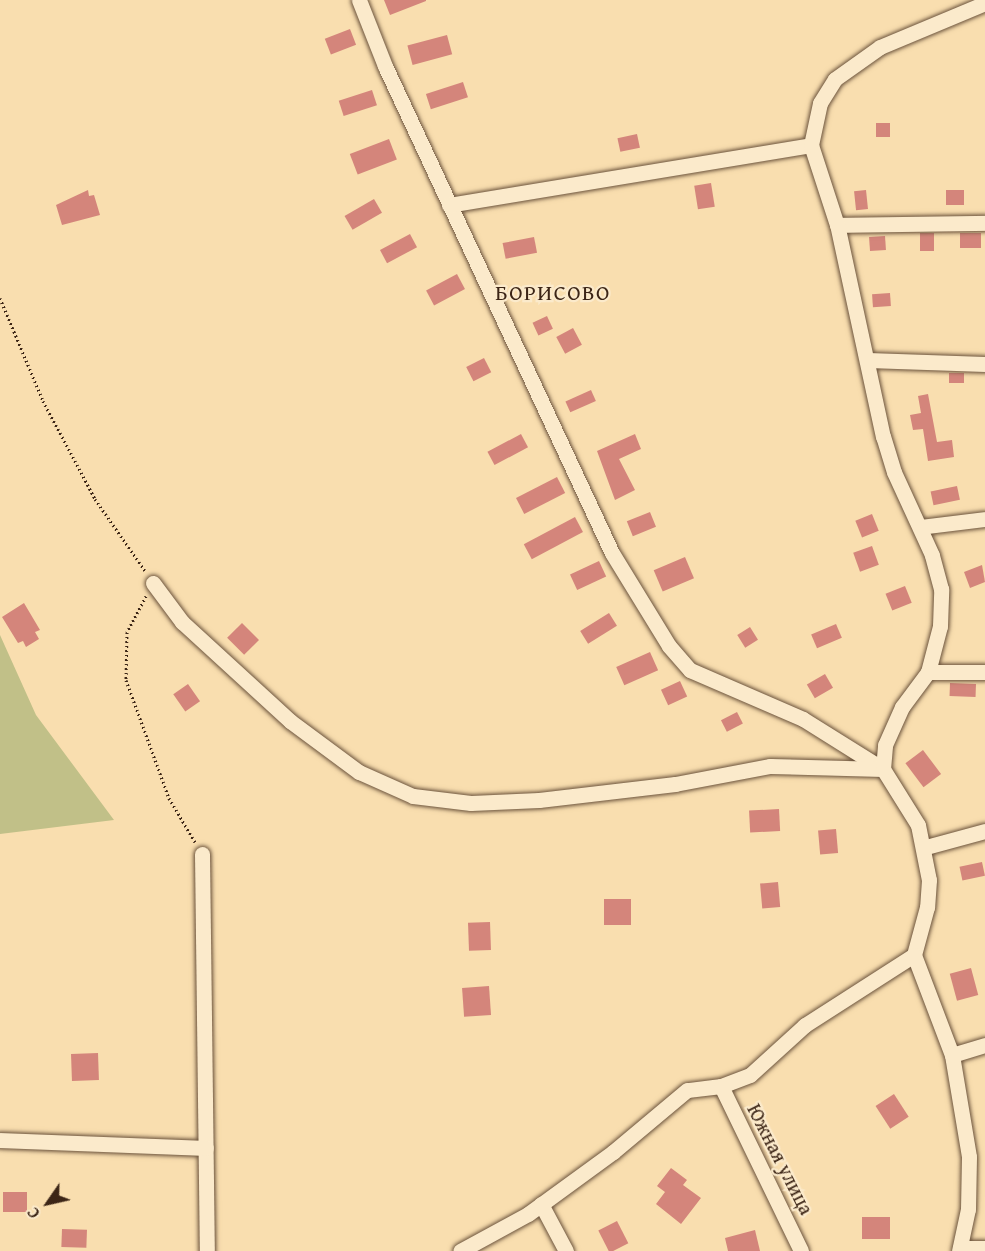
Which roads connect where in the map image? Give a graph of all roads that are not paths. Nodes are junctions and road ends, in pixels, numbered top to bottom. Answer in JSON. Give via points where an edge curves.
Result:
{"nodes":[{"id":1,"x":358,"y":0,"type":"edge"},
{"id":2,"x":985,"y":3,"type":"edge"},
{"id":3,"x":811,"y":145,"type":"junction"},
{"id":4,"x":449,"y":205,"type":"junction"},
{"id":5,"x":985,"y":223,"type":"edge"},
{"id":6,"x":837,"y":225,"type":"junction"},
{"id":7,"x":868,"y":360,"type":"junction"},
{"id":8,"x":985,"y":364,"type":"edge"},
{"id":9,"x":985,"y":519,"type":"edge"},
{"id":10,"x":920,"y":527,"type":"junction"},
{"id":11,"x":153,"y":583,"type":"road end"},
{"id":12,"x":928,"y":672,"type":"junction"},
{"id":13,"x":985,"y":672,"type":"edge"},
{"id":14,"x":883,"y":769,"type":"junction"},
{"id":15,"x":985,"y":831,"type":"edge"},
{"id":16,"x":926,"y":848,"type":"junction"},
{"id":17,"x":202,"y":854,"type":"road end"},
{"id":18,"x":914,"y":955,"type":"junction"},
{"id":19,"x":985,"y":1045,"type":"edge"},
{"id":20,"x":952,"y":1055,"type":"junction"},
{"id":21,"x":721,"y":1086,"type":"junction"},
{"id":22,"x":0,"y":1140,"type":"edge"},
{"id":23,"x":206,"y":1148,"type":"junction"},
{"id":24,"x":541,"y":1204,"type":"junction"},
{"id":25,"x":985,"y":1248,"type":"edge"},
{"id":26,"x":959,"y":1250,"type":"edge"},
{"id":27,"x":207,"y":1251,"type":"edge"},
{"id":28,"x":460,"y":1251,"type":"edge"},
{"id":29,"x":566,"y":1251,"type":"edge"},
{"id":30,"x":801,"y":1251,"type":"edge"}],
"edges":[{"from":1,"to":4,"type":"street"},
{"from":2,"to":3,"type":"street","via":[[880,47],[835,79],[820,103]]},
{"from":3,"to":4,"type":"street"},
{"from":3,"to":6,"type":"street"},
{"from":4,"to":14,"type":"street","via":[[612,553],[669,646],[690,670],[803,719],[844,741]]},
{"from":5,"to":6,"type":"street"},
{"from":6,"to":7,"type":"street"},
{"from":7,"to":8,"type":"street"},
{"from":7,"to":10,"type":"street","via":[[894,472]]},
{"from":9,"to":10,"type":"street"},
{"from":10,"to":12,"type":"street","via":[[941,589],[940,626]]},
{"from":11,"to":14,"type":"street","via":[[182,622],[290,721],[359,772],[413,796],[471,803],[539,800],[675,784],[770,766]]},
{"from":12,"to":13,"type":"street"},
{"from":12,"to":14,"type":"street","via":[[902,707],[885,745]]},
{"from":14,"to":16,"type":"street","via":[[907,803]]},
{"from":15,"to":16,"type":"street"},
{"from":16,"to":18,"type":"street","via":[[927,907]]},
{"from":17,"to":23,"type":"street"},
{"from":18,"to":20,"type":"street"},
{"from":18,"to":21,"type":"street","via":[[805,1025],[750,1075]]},
{"from":19,"to":20,"type":"street"},
{"from":20,"to":26,"type":"street","via":[[969,1157],[968,1209]]},
{"from":21,"to":24,"type":"street","via":[[687,1090],[613,1152]]},
{"from":21,"to":30,"type":"street","name":"Южная улица"},
{"from":22,"to":23,"type":"street"},
{"from":23,"to":27,"type":"street"},
{"from":24,"to":28,"type":"street"},
{"from":24,"to":29,"type":"street"},
{"from":25,"to":26,"type":"street"}]}
